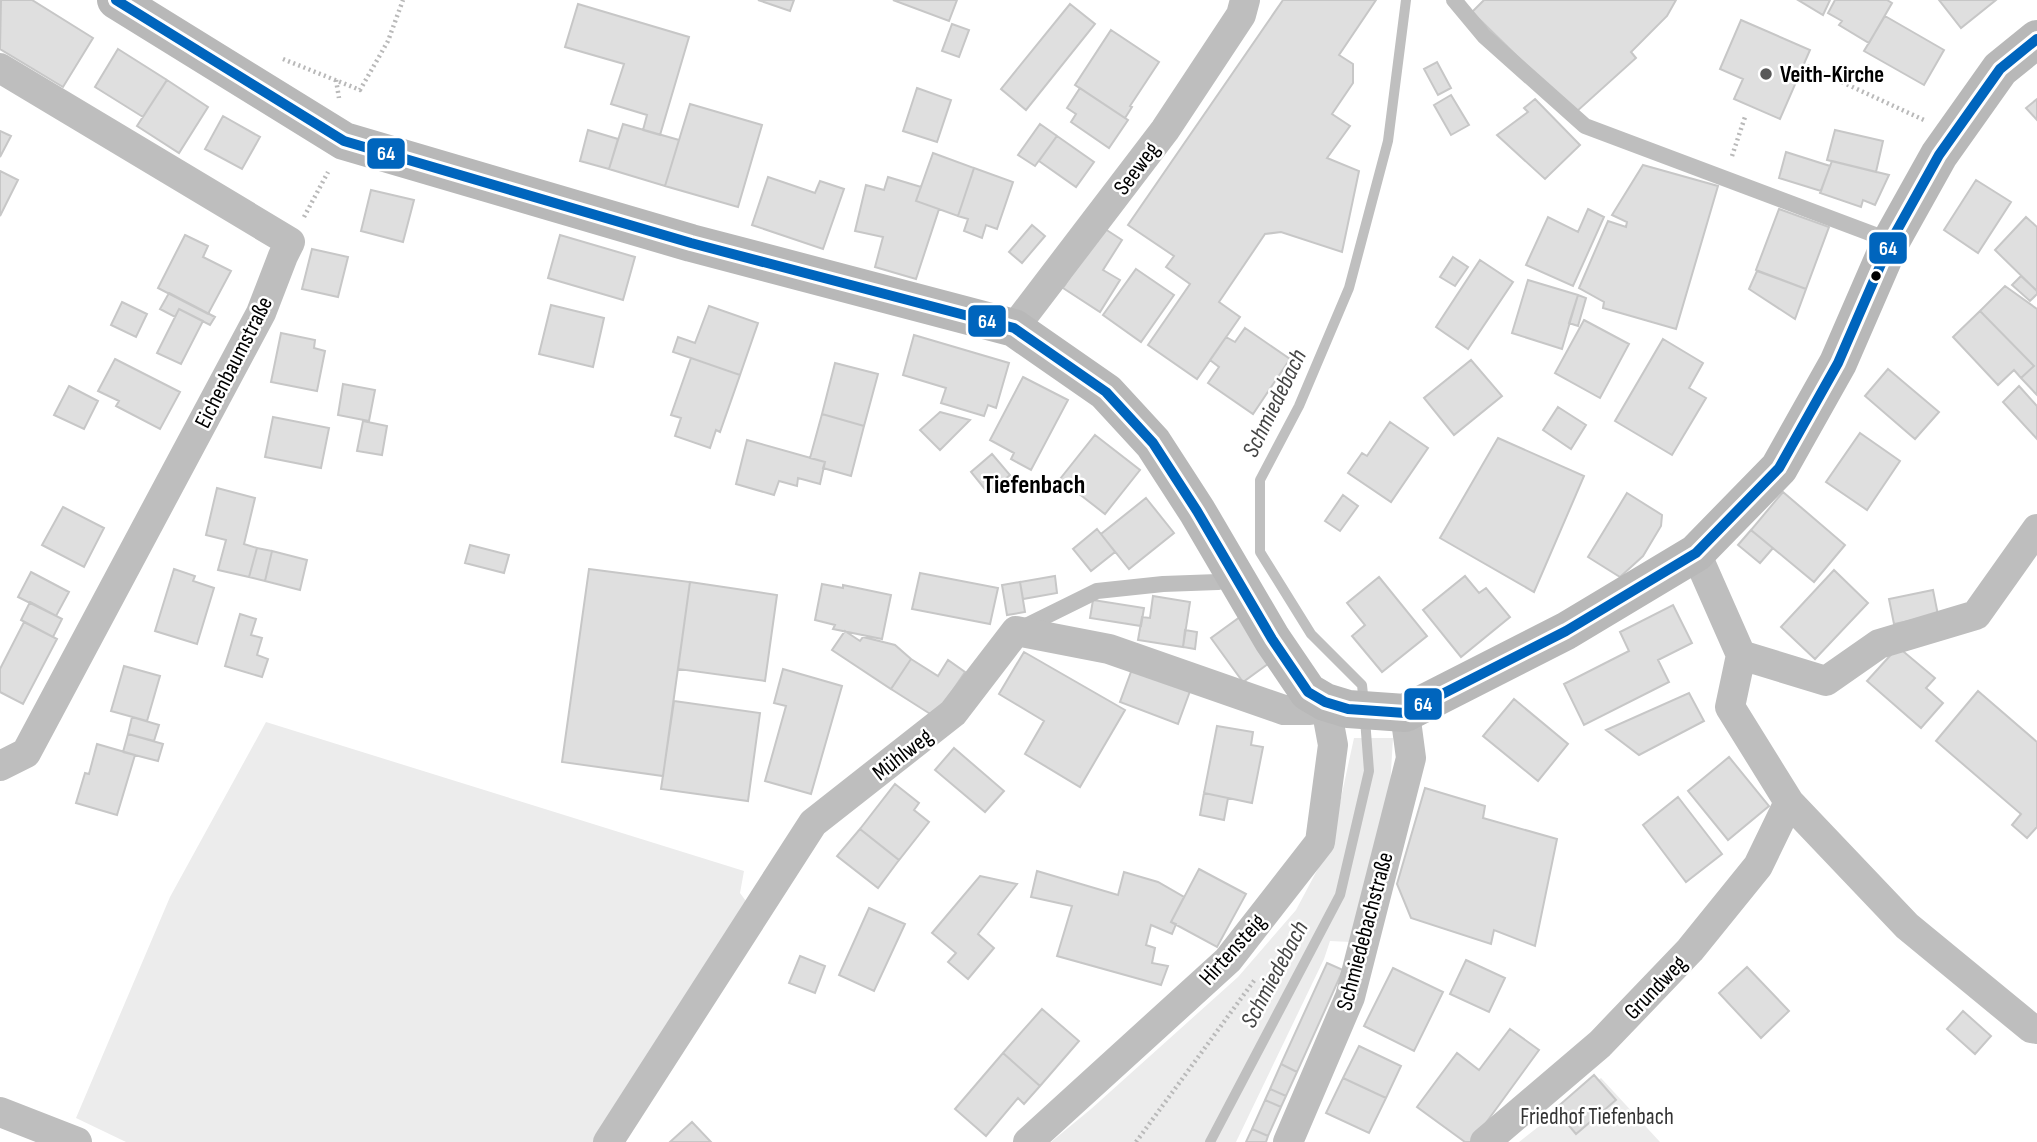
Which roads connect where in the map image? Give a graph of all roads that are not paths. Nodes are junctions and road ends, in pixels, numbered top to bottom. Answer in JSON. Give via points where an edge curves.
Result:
{"nodes":[{"id":1,"x":116,"y":0,"type":"edge"},
{"id":2,"x":1245,"y":0,"type":"edge"},
{"id":3,"x":1454,"y":0,"type":"edge"},
{"id":4,"x":2037,"y":39,"type":"edge"},
{"id":5,"x":0,"y":68,"type":"edge"},
{"id":6,"x":1891,"y":241,"type":"junction"},
{"id":7,"x":1014,"y":328,"type":"junction"},
{"id":8,"x":2037,"y":528,"type":"edge"},
{"id":9,"x":1696,"y":553,"type":"junction"},
{"id":10,"x":1236,"y":578,"type":"junction"},
{"id":11,"x":1016,"y":631,"type":"junction"},
{"id":12,"x":1741,"y":655,"type":"junction"},
{"id":13,"x":1337,"y":705,"type":"junction"},
{"id":14,"x":1397,"y":712,"type":"junction"},
{"id":15,"x":0,"y":766,"type":"edge"},
{"id":16,"x":1789,"y":802,"type":"junction"},
{"id":17,"x":2037,"y":1030,"type":"edge"},
{"id":18,"x":0,"y":1112,"type":"edge"},
{"id":19,"x":77,"y":1142,"type":"edge"},
{"id":20,"x":608,"y":1142,"type":"edge"},
{"id":21,"x":1028,"y":1142,"type":"edge"},
{"id":22,"x":1288,"y":1142,"type":"edge"},
{"id":23,"x":1485,"y":1142,"type":"edge"}],
"edges":[{"from":1,"to":7,"type":"main road","via":[[344,141],[691,243]]},
{"from":2,"to":7,"type":"street","name":"Seeweg","via":[[1241,15],[1166,130]]},
{"from":3,"to":6,"type":"lane","via":[[1484,36],[1585,126]]},
{"from":4,"to":6,"type":"main road","via":[[2000,69],[1939,155]]},
{"from":5,"to":15,"type":"street","name":"Eichenbaumstraße","via":[[290,242],[261,313],[26,753]]},
{"from":6,"to":9,"type":"main road","via":[[1838,363],[1779,468]]},
{"from":7,"to":10,"type":"main road","via":[[1106,392],[1153,443]]},
{"from":8,"to":12,"type":"street","via":[[1976,615],[1879,644],[1826,681]]},
{"from":9,"to":12,"type":"street"},
{"from":9,"to":14,"type":"main road","via":[[1566,631]]},
{"from":10,"to":11,"type":"lane","via":[[1097,591]]},
{"from":10,"to":13,"type":"main road","via":[[1308,692]]},
{"from":11,"to":13,"type":"street","via":[[1110,649],[1284,710]]},
{"from":11,"to":20,"type":"street","name":"Mühlweg","via":[[953,713],[813,823]]},
{"from":12,"to":16,"type":"street","via":[[1730,707]]},
{"from":13,"to":14,"type":"main road"},
{"from":13,"to":21,"type":"street","name":"Hirtensteig","via":[[1320,842],[1227,960]]},
{"from":14,"to":22,"type":"street","name":"Schmiedebachstraße","via":[[1410,758],[1350,997]]},
{"from":16,"to":17,"type":"street","via":[[1907,926]]},
{"from":16,"to":23,"type":"street","name":"Grundweg","via":[[1758,866],[1690,950],[1600,1044]]},
{"from":18,"to":19,"type":"street"}]}
